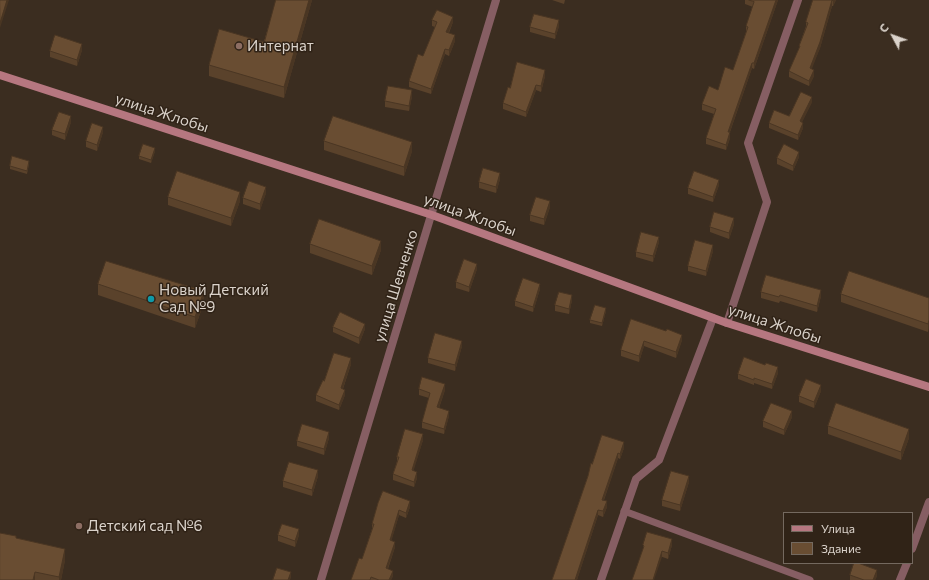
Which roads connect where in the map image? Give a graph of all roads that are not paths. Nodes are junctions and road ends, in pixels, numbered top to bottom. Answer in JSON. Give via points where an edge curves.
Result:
{"nodes":[{"id":1,"x":496,"y":0,"type":"edge"},
{"id":2,"x":798,"y":0,"type":"edge"},
{"id":3,"x":0,"y":75,"type":"edge"},
{"id":4,"x":432,"y":215,"type":"junction"},
{"id":5,"x":713,"y":318,"type":"junction"},
{"id":6,"x":727,"y":323,"type":"junction"},
{"id":7,"x":929,"y":387,"type":"edge"},
{"id":8,"x":929,"y":502,"type":"edge"},
{"id":9,"x":624,"y":511,"type":"junction"},
{"id":10,"x":927,"y":516,"type":"edge"},
{"id":11,"x":913,"y":547,"type":"edge"},
{"id":12,"x":907,"y":564,"type":"edge"},
{"id":13,"x":321,"y":580,"type":"edge"},
{"id":14,"x":601,"y":580,"type":"edge"},
{"id":15,"x":810,"y":580,"type":"edge"},
{"id":16,"x":900,"y":580,"type":"edge"}],
"edges":[{"from":1,"to":4,"type":"street","name":"улица Шевченко"},
{"from":2,"to":6,"type":"street","via":[[748,143],[767,202]]},
{"from":3,"to":4,"type":"street","name":"улица Жлобы"},
{"from":4,"to":5,"type":"street","name":"улица Жлобы"},
{"from":4,"to":13,"type":"street","name":"улица Шевченко"},
{"from":5,"to":6,"type":"street","name":"улица Жлобы"},
{"from":5,"to":9,"type":"street","via":[[659,460],[636,479]]},
{"from":6,"to":7,"type":"street","name":"улица Жлобы"},
{"from":8,"to":10,"type":"street"},
{"from":9,"to":14,"type":"street"},
{"from":9,"to":15,"type":"lane"},
{"from":10,"to":11,"type":"street"},
{"from":12,"to":16,"type":"street"}]}
